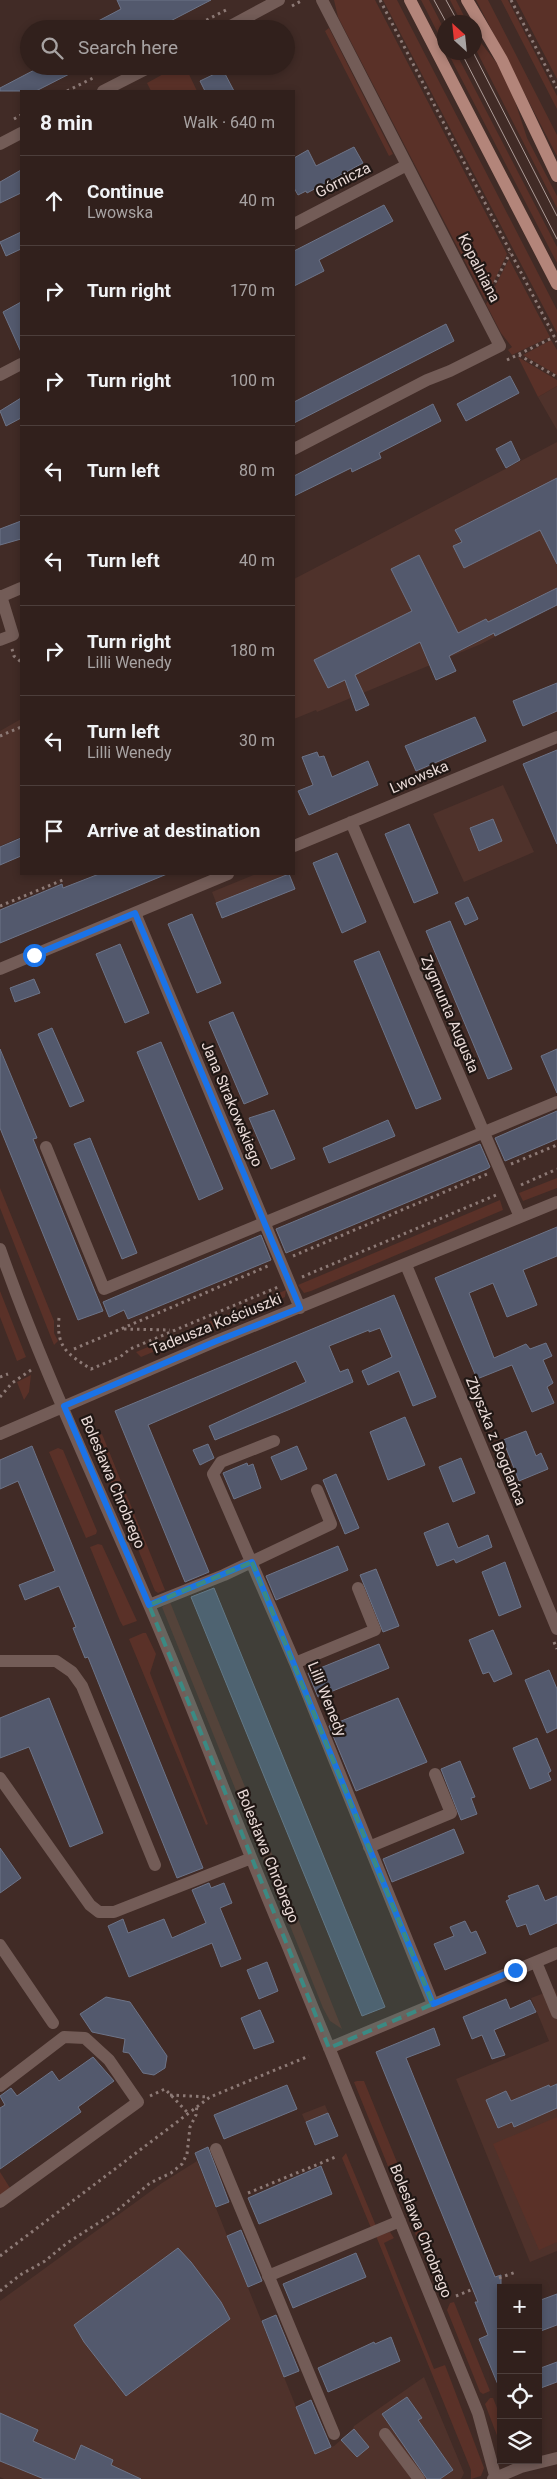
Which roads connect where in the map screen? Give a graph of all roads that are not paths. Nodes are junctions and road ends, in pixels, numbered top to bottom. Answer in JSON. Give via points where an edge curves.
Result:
{"nodes":[{"id":1,"x":279,"y":0,"type":"edge"},
{"id":2,"x":322,"y":0,"type":"edge"},
{"id":3,"x":410,"y":0,"type":"edge"},
{"id":4,"x":467,"y":0,"type":"edge"},
{"id":5,"x":242,"y":20,"type":"edge"},
{"id":6,"x":134,"y":75,"type":"edge"},
{"id":7,"x":105,"y":90,"type":"edge"},
{"id":8,"x":20,"y":134,"type":"edge"},
{"id":9,"x":0,"y":144,"type":"edge"},
{"id":10,"x":407,"y":165,"type":"junction"},
{"id":11,"x":557,"y":176,"type":"edge"},
{"id":12,"x":295,"y":223,"type":"edge"},
{"id":13,"x":557,"y":284,"type":"edge"},
{"id":14,"x":20,"y":365,"type":"edge"},
{"id":15,"x":0,"y":375,"type":"edge"},
{"id":16,"x":295,"y":448,"type":"edge"},
{"id":17,"x":20,"y":588,"type":"edge"},
{"id":18,"x":0,"y":596,"type":"edge"},
{"id":19,"x":0,"y":640,"type":"edge"},
{"id":20,"x":557,"y":737,"type":"edge"},
{"id":21,"x":352,"y":822,"type":"junction"},
{"id":22,"x":295,"y":846,"type":"edge"},
{"id":23,"x":226,"y":875,"type":"edge"},
{"id":24,"x":135,"y":913,"type":"junction"},
{"id":25,"x":0,"y":969,"type":"edge"},
{"id":26,"x":557,"y":1102,"type":"edge"},
{"id":27,"x":483,"y":1134,"type":"junction"},
{"id":28,"x":46,"y":1147,"type":"dead end"},
{"id":29,"x":557,"y":1202,"type":"edge"},
{"id":30,"x":520,"y":1218,"type":"junction"},
{"id":31,"x":264,"y":1224,"type":"junction"},
{"id":32,"x":0,"y":1249,"type":"edge"},
{"id":33,"x":406,"y":1265,"type":"junction"},
{"id":34,"x":300,"y":1308,"type":"junction"},
{"id":35,"x":64,"y":1406,"type":"junction"},
{"id":36,"x":0,"y":1434,"type":"edge"},
{"id":37,"x":274,"y":1441,"type":"dead end"},
{"id":38,"x":316,"y":1490,"type":"dead end"},
{"id":39,"x":252,"y":1562,"type":"junction"},
{"id":40,"x":358,"y":1588,"type":"dead end"},
{"id":41,"x":149,"y":1605,"type":"junction"},
{"id":42,"x":557,"y":1629,"type":"edge"},
{"id":43,"x":0,"y":1661,"type":"edge"},
{"id":44,"x":295,"y":1663,"type":"junction"},
{"id":45,"x":435,"y":1774,"type":"dead end"},
{"id":46,"x":0,"y":1778,"type":"edge"},
{"id":47,"x":369,"y":1846,"type":"junction"},
{"id":48,"x":250,"y":1859,"type":"junction"},
{"id":49,"x":155,"y":1865,"type":"dead end"},
{"id":50,"x":0,"y":1945,"type":"edge"},
{"id":51,"x":557,"y":1953,"type":"edge"},
{"id":52,"x":536,"y":1962,"type":"junction"},
{"id":53,"x":433,"y":2004,"type":"junction"},
{"id":54,"x":557,"y":2013,"type":"edge"},
{"id":55,"x":54,"y":2023,"type":"dead end"},
{"id":56,"x":329,"y":2048,"type":"junction"},
{"id":57,"x":0,"y":2086,"type":"edge"},
{"id":58,"x":216,"y":2149,"type":"dead end"},
{"id":59,"x":0,"y":2202,"type":"edge"},
{"id":60,"x":400,"y":2221,"type":"junction"},
{"id":61,"x":268,"y":2276,"type":"junction"},
{"id":62,"x":334,"y":2434,"type":"dead end"},
{"id":63,"x":385,"y":2434,"type":"dead end"},
{"id":64,"x":557,"y":2458,"type":"edge"},
{"id":65,"x":419,"y":2479,"type":"edge"},
{"id":66,"x":495,"y":2479,"type":"edge"}],
"edges":[{"from":1,"to":5,"type":"street"},
{"from":2,"to":10,"type":"street","name":"Kopalniana"},
{"from":3,"to":13,"type":"main road"},
{"from":4,"to":11,"type":"main road","via":[[502,60]]},
{"from":6,"to":7,"type":"street"},
{"from":8,"to":9,"type":"street"},
{"from":10,"to":12,"type":"street","name":"Górnicza"},
{"from":10,"to":16,"type":"street","name":"Kopalniana","via":[[500,346]]},
{"from":14,"to":15,"type":"street"},
{"from":17,"to":18,"type":"street"},
{"from":18,"to":19,"type":"street","via":[[12,635]]},
{"from":20,"to":21,"type":"street","name":"Lwowska"},
{"from":21,"to":22,"type":"street","name":"Lwowska"},
{"from":21,"to":27,"type":"street","name":"Zygmunta Augusta"},
{"from":23,"to":24,"type":"street"},
{"from":24,"to":25,"type":"street"},
{"from":24,"to":31,"type":"street","name":"Jana Strakowskiego"},
{"from":26,"to":27,"type":"street"},
{"from":27,"to":30,"type":"street","name":"Zygmunta Augusta"},
{"from":27,"to":31,"type":"street"},
{"from":28,"to":31,"type":"street","via":[[104,1289]]},
{"from":29,"to":30,"type":"street","name":"Tadeusza Kościuszki"},
{"from":30,"to":33,"type":"street","name":"Tadeusza Kościuszki"},
{"from":31,"to":34,"type":"street","name":"Jana Strakowskiego"},
{"from":32,"to":35,"type":"street","name":"Bolesława Chrobrego"},
{"from":33,"to":34,"type":"street","name":"Tadeusza Kościuszki"},
{"from":33,"to":42,"type":"street","name":"Zbyszka z Bogdańca"},
{"from":34,"to":35,"type":"street","name":"Tadeusza Kościuszki"},
{"from":35,"to":36,"type":"street","name":"Tadeusza Kościuszki"},
{"from":35,"to":41,"type":"street","name":"Bolesława Chrobrego"},
{"from":37,"to":39,"type":"street","name":"Lilli Wenedy","via":[[220,1462],[213,1474]]},
{"from":38,"to":39,"type":"street","via":[[330,1524]]},
{"from":39,"to":41,"type":"street"},
{"from":39,"to":44,"type":"street","name":"Lilli Wenedy"},
{"from":40,"to":44,"type":"street","via":[[375,1630]]},
{"from":41,"to":48,"type":"street","name":"Bolesława Chrobrego"},
{"from":43,"to":49,"type":"street","via":[[56,1661],[72,1672],[82,1686]]},
{"from":44,"to":47,"type":"street","name":"Lilli Wenedy"},
{"from":45,"to":47,"type":"street","via":[[451,1814]]},
{"from":46,"to":48,"type":"street","via":[[90,1906],[99,1912],[114,1912]]},
{"from":47,"to":53,"type":"street","name":"Lilli Wenedy"},
{"from":48,"to":56,"type":"street","name":"Bolesława Chrobrego"},
{"from":50,"to":55,"type":"street"},
{"from":51,"to":52,"type":"street"},
{"from":52,"to":53,"type":"street"},
{"from":52,"to":54,"type":"street"},
{"from":53,"to":56,"type":"street"},
{"from":56,"to":60,"type":"street","name":"Bolesława Chrobrego"},
{"from":57,"to":59,"type":"street","via":[[64,2037],[85,2038],[109,2060],[138,2102]]},
{"from":58,"to":61,"type":"street"},
{"from":60,"to":61,"type":"street"},
{"from":60,"to":66,"type":"street","name":"Bolesława Chrobrego","via":[[478,2413]]},
{"from":61,"to":62,"type":"street"},
{"from":63,"to":65,"type":"street"},
{"from":64,"to":66,"type":"street","via":[[521,2467]]}]}
